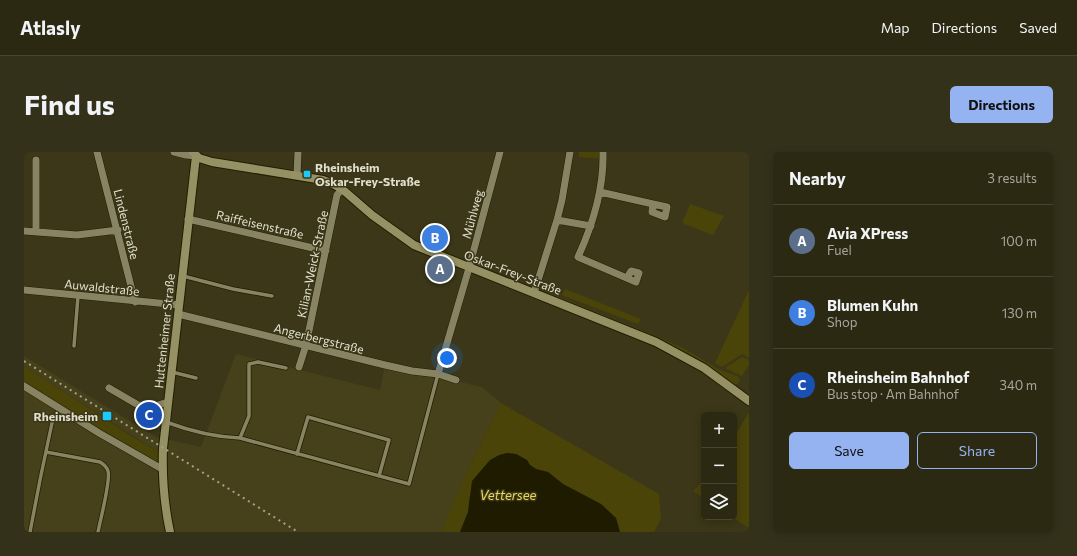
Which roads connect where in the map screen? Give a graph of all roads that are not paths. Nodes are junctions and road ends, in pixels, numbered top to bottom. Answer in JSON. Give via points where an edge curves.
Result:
{"nodes":[{"id":1,"x":97,"y":152,"type":"edge"},
{"id":2,"x":175,"y":152,"type":"edge"},
{"id":3,"x":298,"y":152,"type":"edge"},
{"id":4,"x":500,"y":152,"type":"edge"},
{"id":5,"x":570,"y":152,"type":"edge"},
{"id":6,"x":603,"y":152,"type":"edge"},
{"id":7,"x":195,"y":154,"type":"edge"},
{"id":8,"x":36,"y":160,"type":"dead end"},
{"id":9,"x":297,"y":175,"type":"junction"},
{"id":10,"x":342,"y":189,"type":"junction"},
{"id":11,"x":600,"y":192,"type":"junction"},
{"id":12,"x":653,"y":204,"type":"dead end"},
{"id":13,"x":188,"y":218,"type":"junction"},
{"id":14,"x":557,"y":220,"type":"junction"},
{"id":15,"x":591,"y":226,"type":"junction"},
{"id":16,"x":118,"y":230,"type":"junction"},
{"id":17,"x":24,"y":231,"type":"edge"},
{"id":18,"x":36,"y":232,"type":"junction"},
{"id":19,"x":326,"y":251,"type":"junction"},
{"id":20,"x":469,"y":268,"type":"junction"},
{"id":21,"x":182,"y":276,"type":"junction"},
{"id":22,"x":627,"y":278,"type":"dead end"},
{"id":23,"x":24,"y":290,"type":"edge"},
{"id":24,"x":534,"y":293,"type":"junction"},
{"id":25,"x":78,"y":296,"type":"junction"},
{"id":26,"x":272,"y":296,"type":"dead end"},
{"id":27,"x":135,"y":302,"type":"junction"},
{"id":28,"x":179,"y":305,"type":"junction"},
{"id":29,"x":178,"y":314,"type":"junction"},
{"id":30,"x":306,"y":345,"type":"junction"},
{"id":31,"x":74,"y":346,"type":"dead end"},
{"id":32,"x":299,"y":367,"type":"dead end"},
{"id":33,"x":286,"y":368,"type":"dead end"},
{"id":34,"x":172,"y":372,"type":"junction"},
{"id":35,"x":438,"y":374,"type":"junction"},
{"id":36,"x":196,"y":378,"type":"dead end"},
{"id":37,"x":456,"y":380,"type":"dead end"},
{"id":38,"x":24,"y":386,"type":"edge"},
{"id":39,"x":109,"y":388,"type":"dead end"},
{"id":40,"x":749,"y":401,"type":"edge"},
{"id":41,"x":168,"y":402,"type":"junction"},
{"id":42,"x":59,"y":408,"type":"junction"},
{"id":43,"x":145,"y":409,"type":"junction"},
{"id":44,"x":166,"y":422,"type":"junction"},
{"id":45,"x":240,"y":438,"type":"junction"},
{"id":46,"x":46,"y":452,"type":"junction"},
{"id":47,"x":297,"y":454,"type":"junction"},
{"id":48,"x":162,"y":469,"type":"junction"},
{"id":49,"x":379,"y":476,"type":"junction"},
{"id":50,"x":30,"y":532,"type":"edge"},
{"id":51,"x":98,"y":532,"type":"edge"},
{"id":52,"x":170,"y":532,"type":"edge"}],
"edges":[{"from":1,"to":16,"type":"street","name":"Lindenstraße"},
{"from":2,"to":7,"type":"street"},
{"from":3,"to":9,"type":"street"},
{"from":4,"to":20,"type":"street","name":"Mühlweg"},
{"from":5,"to":14,"type":"street"},
{"from":6,"to":11,"type":"street"},
{"from":7,"to":9,"type":"street","name":"Oskar-Frey-Straße","via":[[217,163]]},
{"from":7,"to":13,"type":"street","name":"Huttenheimer Straße"},
{"from":8,"to":18,"type":"street"},
{"from":9,"to":10,"type":"street","name":"Oskar-Frey-Straße","via":[[323,180]]},
{"from":10,"to":19,"type":"street","name":"Kilian-Weick-Straße","via":[[337,195]]},
{"from":10,"to":20,"type":"street","name":"Oskar-Frey-Straße","via":[[414,245]]},
{"from":11,"to":12,"type":"street"},
{"from":11,"to":15,"type":"street"},
{"from":13,"to":19,"type":"street","name":"Raiffeisenstraße"},
{"from":13,"to":21,"type":"street","name":"Huttenheimer Straße"},
{"from":14,"to":15,"type":"street"},
{"from":14,"to":24,"type":"street"},
{"from":15,"to":22,"type":"street","via":[[578,257]]},
{"from":16,"to":18,"type":"street","via":[[77,234]]},
{"from":16,"to":27,"type":"street","name":"Lindenstraße"},
{"from":17,"to":18,"type":"street"},
{"from":19,"to":30,"type":"street","name":"Kilian-Weick-Straße"},
{"from":20,"to":24,"type":"street","name":"Oskar-Frey-Straße"},
{"from":20,"to":35,"type":"street","name":"Mühlweg"},
{"from":21,"to":26,"type":"lane"},
{"from":21,"to":28,"type":"street","name":"Huttenheimer Straße"},
{"from":23,"to":25,"type":"street","name":"Auwaldstraße"},
{"from":24,"to":40,"type":"street","name":"Oskar-Frey-Straße","via":[[674,350]]},
{"from":25,"to":27,"type":"street","name":"Auwaldstraße"},
{"from":25,"to":31,"type":"lane"},
{"from":27,"to":28,"type":"street","name":"Auwaldstraße"},
{"from":28,"to":29,"type":"street","name":"Huttenheimer Straße"},
{"from":29,"to":30,"type":"street","name":"Angerbergstraße"},
{"from":29,"to":34,"type":"street","name":"Huttenheimer Straße"},
{"from":30,"to":32,"type":"street","name":"Kilian-Weick-Straße"},
{"from":30,"to":35,"type":"street","name":"Angerbergstraße","via":[[412,371]]},
{"from":33,"to":45,"type":"lane","via":[[258,362],[249,364],[249,416]]},
{"from":34,"to":36,"type":"lane"},
{"from":34,"to":41,"type":"street","name":"Huttenheimer Straße"},
{"from":35,"to":37,"type":"street","name":"Angerbergstraße"},
{"from":35,"to":49,"type":"lane","via":[[409,484]]},
{"from":38,"to":42,"type":"street"},
{"from":39,"to":43,"type":"street"},
{"from":41,"to":43,"type":"street"},
{"from":41,"to":44,"type":"street","name":"Huttenheimer Straße"},
{"from":42,"to":46,"type":"lane","via":[[52,423]]},
{"from":42,"to":48,"type":"street"},
{"from":43,"to":44,"type":"street"},
{"from":44,"to":45,"type":"lane","via":[[202,434]]},
{"from":44,"to":48,"type":"street","name":"Huttenheimer Straße"},
{"from":45,"to":47,"type":"lane"},
{"from":46,"to":50,"type":"lane"},
{"from":46,"to":51,"type":"lane","via":[[100,462],[107,469],[108,478]]},
{"from":47,"to":49,"type":"lane"},
{"from":47,"to":49,"type":"lane","via":[[308,417],[389,440]]},
{"from":48,"to":52,"type":"street","name":"Huttenheimer Straße","via":[[163,496]]}]}
